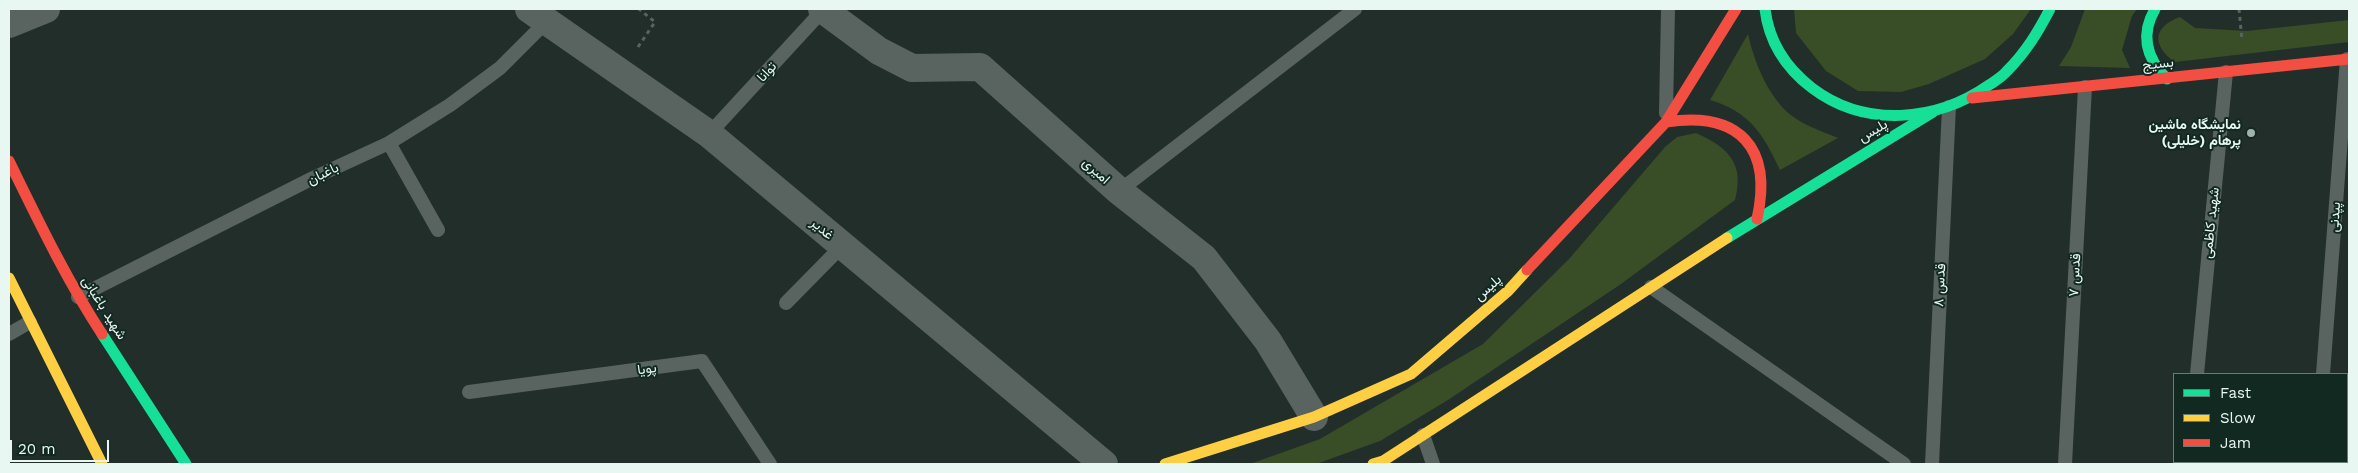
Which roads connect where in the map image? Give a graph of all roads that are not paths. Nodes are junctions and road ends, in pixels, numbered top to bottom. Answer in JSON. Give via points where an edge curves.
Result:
{"nodes":[{"id":1,"x":46,"y":9,"type":"edge"},
{"id":2,"x":823,"y":9,"type":"edge"},
{"id":3,"x":1355,"y":9,"type":"edge"},
{"id":4,"x":1668,"y":9,"type":"edge"},
{"id":5,"x":1736,"y":9,"type":"edge"},
{"id":6,"x":1765,"y":9,"type":"edge"},
{"id":7,"x":2050,"y":9,"type":"edge"},
{"id":8,"x":2155,"y":9,"type":"edge"},
{"id":9,"x":538,"y":15,"type":"edge"},
{"id":10,"x":9,"y":24,"type":"edge"},
{"id":11,"x":2348,"y":59,"type":"edge"},
{"id":12,"x":2226,"y":72,"type":"junction"},
{"id":13,"x":2167,"y":78,"type":"junction"},
{"id":14,"x":2085,"y":87,"type":"junction"},
{"id":15,"x":1970,"y":99,"type":"junction"},
{"id":16,"x":1949,"y":107,"type":"junction"},
{"id":17,"x":1933,"y":112,"type":"junction"},
{"id":18,"x":1666,"y":122,"type":"junction"},
{"id":19,"x":709,"y":134,"type":"junction"},
{"id":20,"x":388,"y":143,"type":"junction"},
{"id":21,"x":9,"y":161,"type":"edge"},
{"id":22,"x":1119,"y":191,"type":"junction"},
{"id":23,"x":1757,"y":219,"type":"junction"},
{"id":24,"x":438,"y":230,"type":"dead end"},
{"id":25,"x":842,"y":246,"type":"junction"},
{"id":26,"x":9,"y":278,"type":"edge"},
{"id":27,"x":1651,"y":288,"type":"junction"},
{"id":28,"x":78,"y":297,"type":"junction"},
{"id":29,"x":786,"y":303,"type":"dead end"},
{"id":30,"x":30,"y":322,"type":"junction"},
{"id":31,"x":9,"y":334,"type":"edge"},
{"id":32,"x":2197,"y":373,"type":"edge"},
{"id":33,"x":2323,"y":373,"type":"edge"},
{"id":34,"x":469,"y":392,"type":"dead end"},
{"id":35,"x":1314,"y":417,"type":"junction"},
{"id":36,"x":1423,"y":435,"type":"junction"},
{"id":37,"x":102,"y":464,"type":"edge"},
{"id":38,"x":186,"y":464,"type":"edge"},
{"id":39,"x":770,"y":464,"type":"edge"},
{"id":40,"x":1104,"y":464,"type":"edge"},
{"id":41,"x":1165,"y":464,"type":"edge"},
{"id":42,"x":1373,"y":464,"type":"edge"},
{"id":43,"x":1433,"y":464,"type":"edge"},
{"id":44,"x":1904,"y":464,"type":"edge"},
{"id":45,"x":1932,"y":464,"type":"edge"},
{"id":46,"x":2065,"y":464,"type":"edge"}],
"edges":[{"from":1,"to":10,"type":"street"},
{"from":2,"to":19,"type":"lane","name":"توانا"},
{"from":2,"to":22,"type":"street","name":"امیری","via":[[879,51],[912,68],[980,68]]},
{"from":3,"to":22,"type":"lane"},
{"from":4,"to":18,"type":"lane"},
{"from":5,"to":18,"type":"main road","name":"پلیس"},
{"from":6,"to":17,"type":"main road","via":[[1774,43],[1790,69],[1810,90],[1835,106],[1863,115],[1893,117]]},
{"from":7,"to":15,"type":"main road","via":[[2030,46],[2004,76]]},
{"from":8,"to":13,"type":"main road","via":[[2148,19],[2145,41],[2151,62]]},
{"from":9,"to":19,"type":"street","name":"غدیر"},
{"from":9,"to":20,"type":"lane","name":"باغبان","via":[[500,68]]},
{"from":11,"to":12,"type":"main road","name":"بسیج"},
{"from":11,"to":33,"type":"lane","name":"پپدنی"},
{"from":12,"to":13,"type":"main road","name":"بسیج"},
{"from":12,"to":32,"type":"lane","name":"شهید کاظمی"},
{"from":13,"to":14,"type":"main road","name":"بسیج"},
{"from":14,"to":15,"type":"main road","name":"بسیج"},
{"from":14,"to":46,"type":"lane","name":"قدس ۷"},
{"from":15,"to":16,"type":"main road"},
{"from":16,"to":17,"type":"main road"},
{"from":16,"to":45,"type":"lane","name":"قدس ۸"},
{"from":17,"to":23,"type":"main road","name":"پلیس"},
{"from":18,"to":23,"type":"main road","via":[[1700,117],[1716,120],[1745,139],[1762,169],[1763,202]]},
{"from":18,"to":35,"type":"main road","name":"پلیس","via":[[1508,291],[1411,374]]},
{"from":19,"to":25,"type":"street","name":"غدیر"},
{"from":20,"to":24,"type":"lane"},
{"from":20,"to":28,"type":"lane","name":"باغبان"},
{"from":21,"to":28,"type":"main road","name":"شهید باغبانی"},
{"from":22,"to":35,"type":"street","name":"امیری","via":[[1204,258],[1268,341]]},
{"from":23,"to":27,"type":"main road","name":"پلیس"},
{"from":25,"to":29,"type":"lane"},
{"from":25,"to":40,"type":"street","name":"غدیر"},
{"from":26,"to":30,"type":"main road"},
{"from":27,"to":36,"type":"main road","name":"پلیس"},
{"from":27,"to":44,"type":"lane"},
{"from":28,"to":38,"type":"main road","name":"شهید باغبانی"},
{"from":30,"to":31,"type":"lane"},
{"from":30,"to":37,"type":"main road"},
{"from":34,"to":39,"type":"lane","name":"پویا","via":[[702,361]]},
{"from":35,"to":41,"type":"main road","name":"پلیس"},
{"from":36,"to":42,"type":"main road","name":"پلیس"},
{"from":36,"to":43,"type":"lane"}]}
